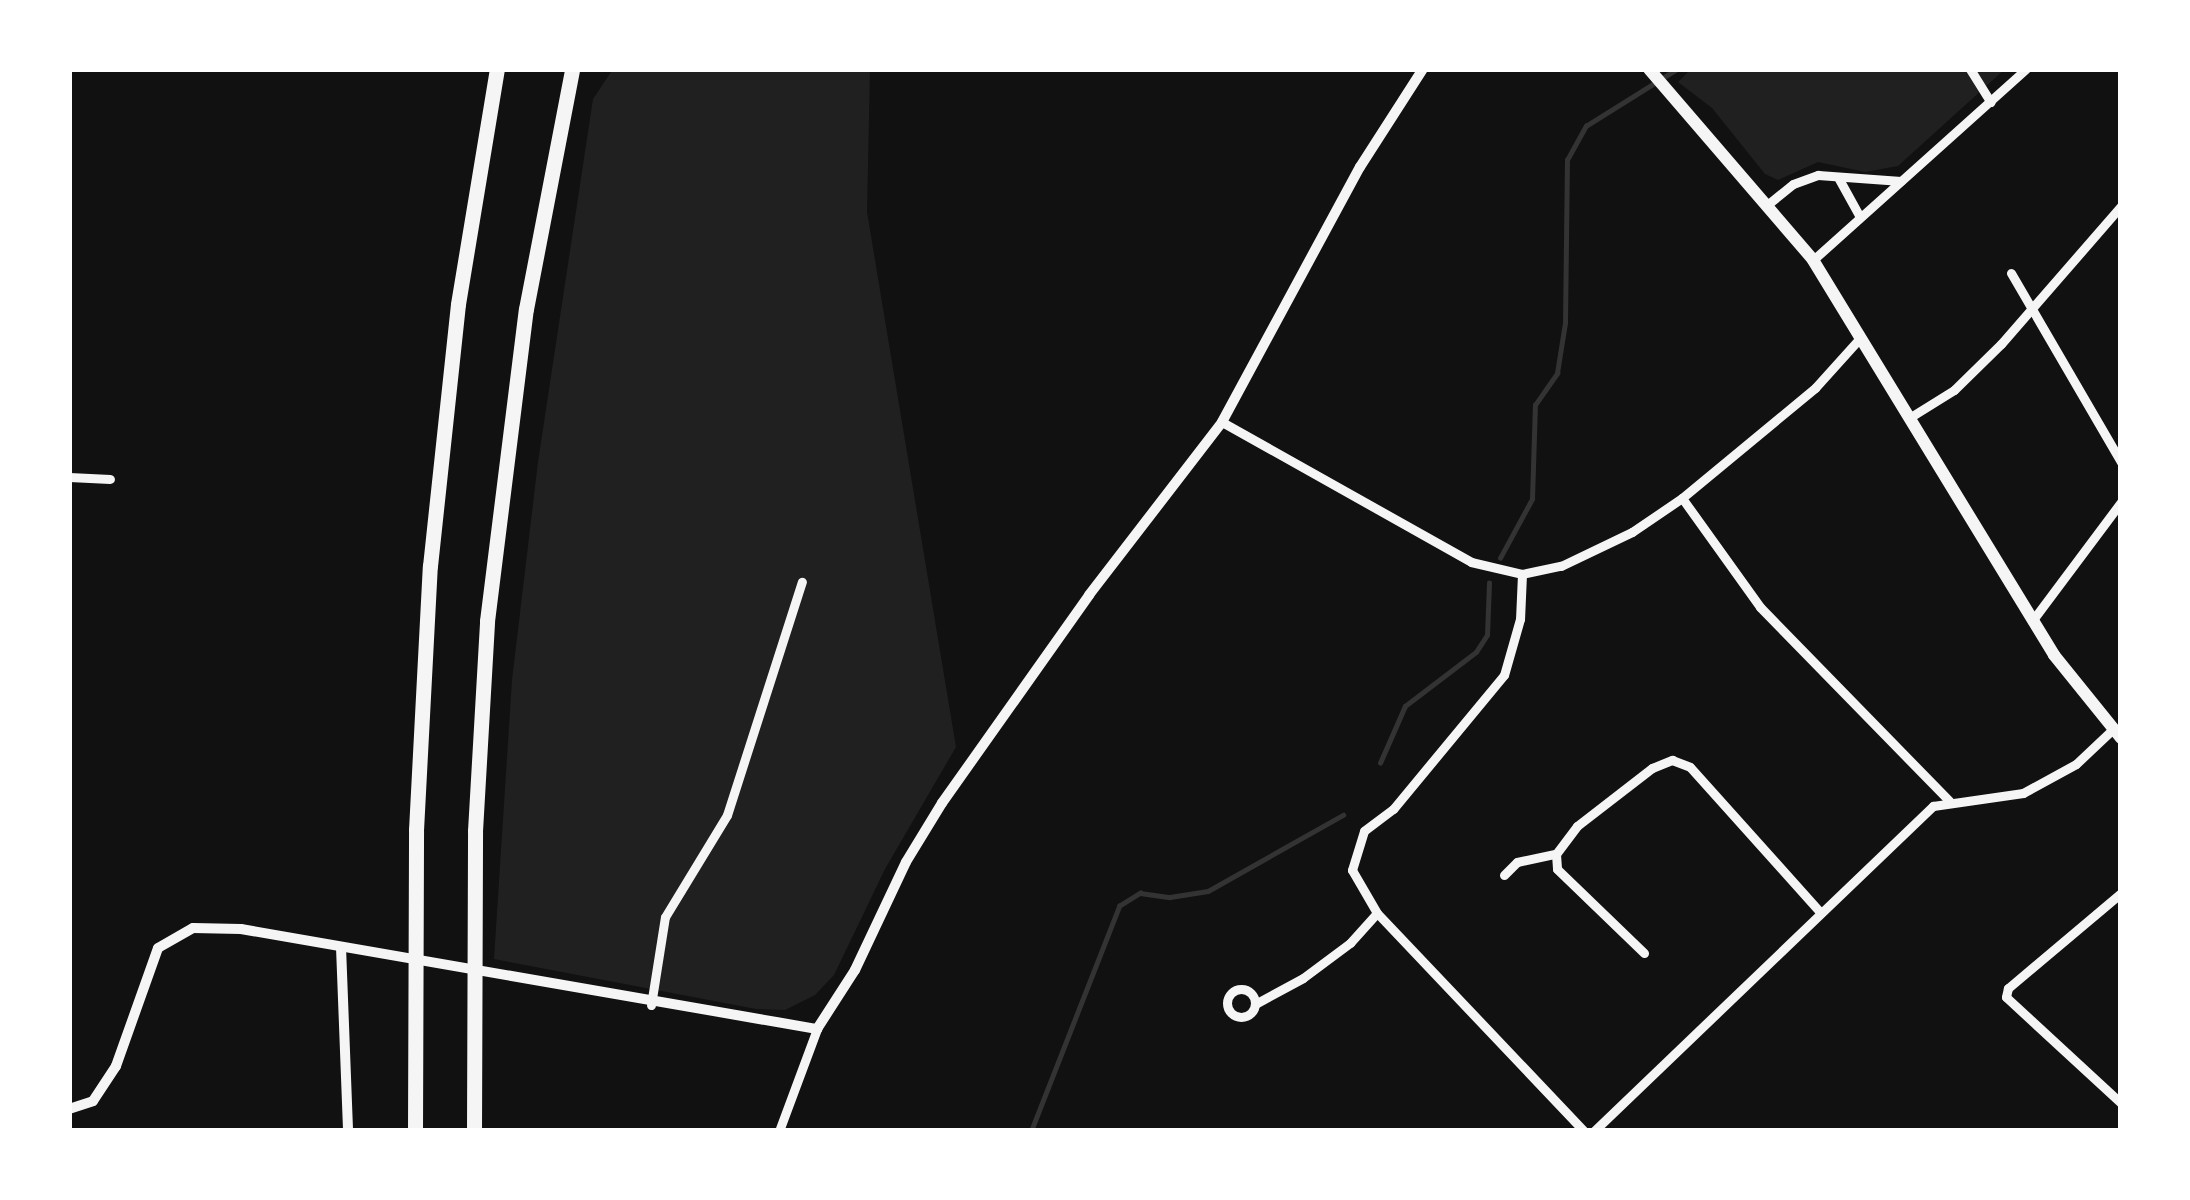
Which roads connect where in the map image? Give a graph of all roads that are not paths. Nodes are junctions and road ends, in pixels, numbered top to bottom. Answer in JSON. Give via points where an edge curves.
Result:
{"nodes":[{"id":1,"x":497,"y":69,"type":"edge"},
{"id":2,"x":572,"y":69,"type":"edge"},
{"id":3,"x":1423,"y":69,"type":"edge"},
{"id":4,"x":1970,"y":69,"type":"edge"},
{"id":5,"x":2026,"y":69,"type":"edge"},
{"id":6,"x":1652,"y":72,"type":"edge"},
{"id":7,"x":1991,"y":102,"type":"junction"},
{"id":8,"x":1839,"y":179,"type":"junction"},
{"id":9,"x":1901,"y":181,"type":"junction"},
{"id":10,"x":1767,"y":205,"type":"junction"},
{"id":11,"x":2121,"y":206,"type":"edge"},
{"id":12,"x":1860,"y":217,"type":"junction"},
{"id":13,"x":1813,"y":260,"type":"junction"},
{"id":14,"x":2011,"y":273,"type":"dead end"},
{"id":15,"x":2032,"y":308,"type":"junction"},
{"id":16,"x":1860,"y":338,"type":"junction"},
{"id":17,"x":1909,"y":418,"type":"junction"},
{"id":18,"x":1222,"y":422,"type":"junction"},
{"id":19,"x":2121,"y":462,"type":"edge"},
{"id":20,"x":69,"y":477,"type":"edge"},
{"id":21,"x":110,"y":479,"type":"dead end"},
{"id":22,"x":1682,"y":498,"type":"junction"},
{"id":23,"x":2121,"y":502,"type":"edge"},
{"id":24,"x":1522,"y":574,"type":"junction"},
{"id":25,"x":802,"y":582,"type":"dead end"},
{"id":26,"x":2032,"y":621,"type":"junction"},
{"id":27,"x":2117,"y":734,"type":"edge"},
{"id":28,"x":1948,"y":801,"type":"junction"},
{"id":29,"x":1556,"y":854,"type":"junction"},
{"id":30,"x":1504,"y":875,"type":"dead end"},
{"id":31,"x":2121,"y":893,"type":"edge"},
{"id":32,"x":1377,"y":913,"type":"junction"},
{"id":33,"x":1821,"y":913,"type":"junction"},
{"id":34,"x":341,"y":946,"type":"junction"},
{"id":35,"x":1644,"y":953,"type":"dead end"},
{"id":36,"x":1257,"y":1003,"type":"dead end"},
{"id":37,"x":651,"y":1004,"type":"junction"},
{"id":38,"x":817,"y":1029,"type":"junction"},
{"id":39,"x":2121,"y":1103,"type":"edge"},
{"id":40,"x":69,"y":1109,"type":"edge"},
{"id":41,"x":348,"y":1131,"type":"edge"},
{"id":42,"x":415,"y":1131,"type":"edge"},
{"id":43,"x":474,"y":1131,"type":"edge"},
{"id":44,"x":779,"y":1131,"type":"edge"},
{"id":45,"x":1584,"y":1131,"type":"edge"},
{"id":46,"x":1594,"y":1131,"type":"edge"}],
"edges":[{"from":1,"to":42,"type":"highway","via":[[458,304],[431,549],[417,795]]},
{"from":2,"to":43,"type":"highway","via":[[523,326],[488,604],[475,831]]},
{"from":3,"to":18,"type":"street","via":[[1360,167]]},
{"from":4,"to":7,"type":"street"},
{"from":5,"to":7,"type":"street"},
{"from":6,"to":10,"type":"main road"},
{"from":7,"to":9,"type":"street"},
{"from":8,"to":9,"type":"street"},
{"from":8,"to":10,"type":"street","via":[[1804,179]]},
{"from":8,"to":12,"type":"street"},
{"from":9,"to":12,"type":"street"},
{"from":10,"to":13,"type":"main road"},
{"from":11,"to":15,"type":"street"},
{"from":12,"to":13,"type":"street"},
{"from":13,"to":16,"type":"main road"},
{"from":14,"to":15,"type":"street"},
{"from":15,"to":17,"type":"street","via":[[1954,391]]},
{"from":15,"to":19,"type":"street"},
{"from":16,"to":17,"type":"main road"},
{"from":16,"to":22,"type":"street","via":[[1815,388]]},
{"from":17,"to":26,"type":"main road"},
{"from":18,"to":24,"type":"street","via":[[1471,562]]},
{"from":18,"to":38,"type":"street","via":[[942,803]]},
{"from":20,"to":21,"type":"street"},
{"from":22,"to":24,"type":"street","via":[[1562,566]]},
{"from":22,"to":28,"type":"street","via":[[1760,607]]},
{"from":23,"to":26,"type":"street"},
{"from":24,"to":32,"type":"street","via":[[1504,675],[1393,809],[1364,831],[1352,870]]},
{"from":25,"to":37,"type":"street","via":[[727,814],[664,916]]},
{"from":26,"to":27,"type":"main road"},
{"from":27,"to":28,"type":"street","via":[[2023,793]]},
{"from":28,"to":33,"type":"street","via":[[1933,806]]},
{"from":29,"to":30,"type":"street","via":[[1517,862]]},
{"from":29,"to":33,"type":"street","via":[[1576,826],[1672,760],[1690,767]]},
{"from":29,"to":35,"type":"street","via":[[1558,869]]},
{"from":31,"to":39,"type":"street","via":[[2008,988],[2011,1005]]},
{"from":32,"to":36,"type":"street","via":[[1304,979]]},
{"from":32,"to":45,"type":"street"},
{"from":33,"to":46,"type":"street"},
{"from":34,"to":37,"type":"street"},
{"from":34,"to":40,"type":"street","via":[[241,929],[193,928],[169,939],[147,970],[116,1066],[93,1101]]},
{"from":34,"to":41,"type":"street"},
{"from":37,"to":38,"type":"street"},
{"from":38,"to":44,"type":"street"}]}
